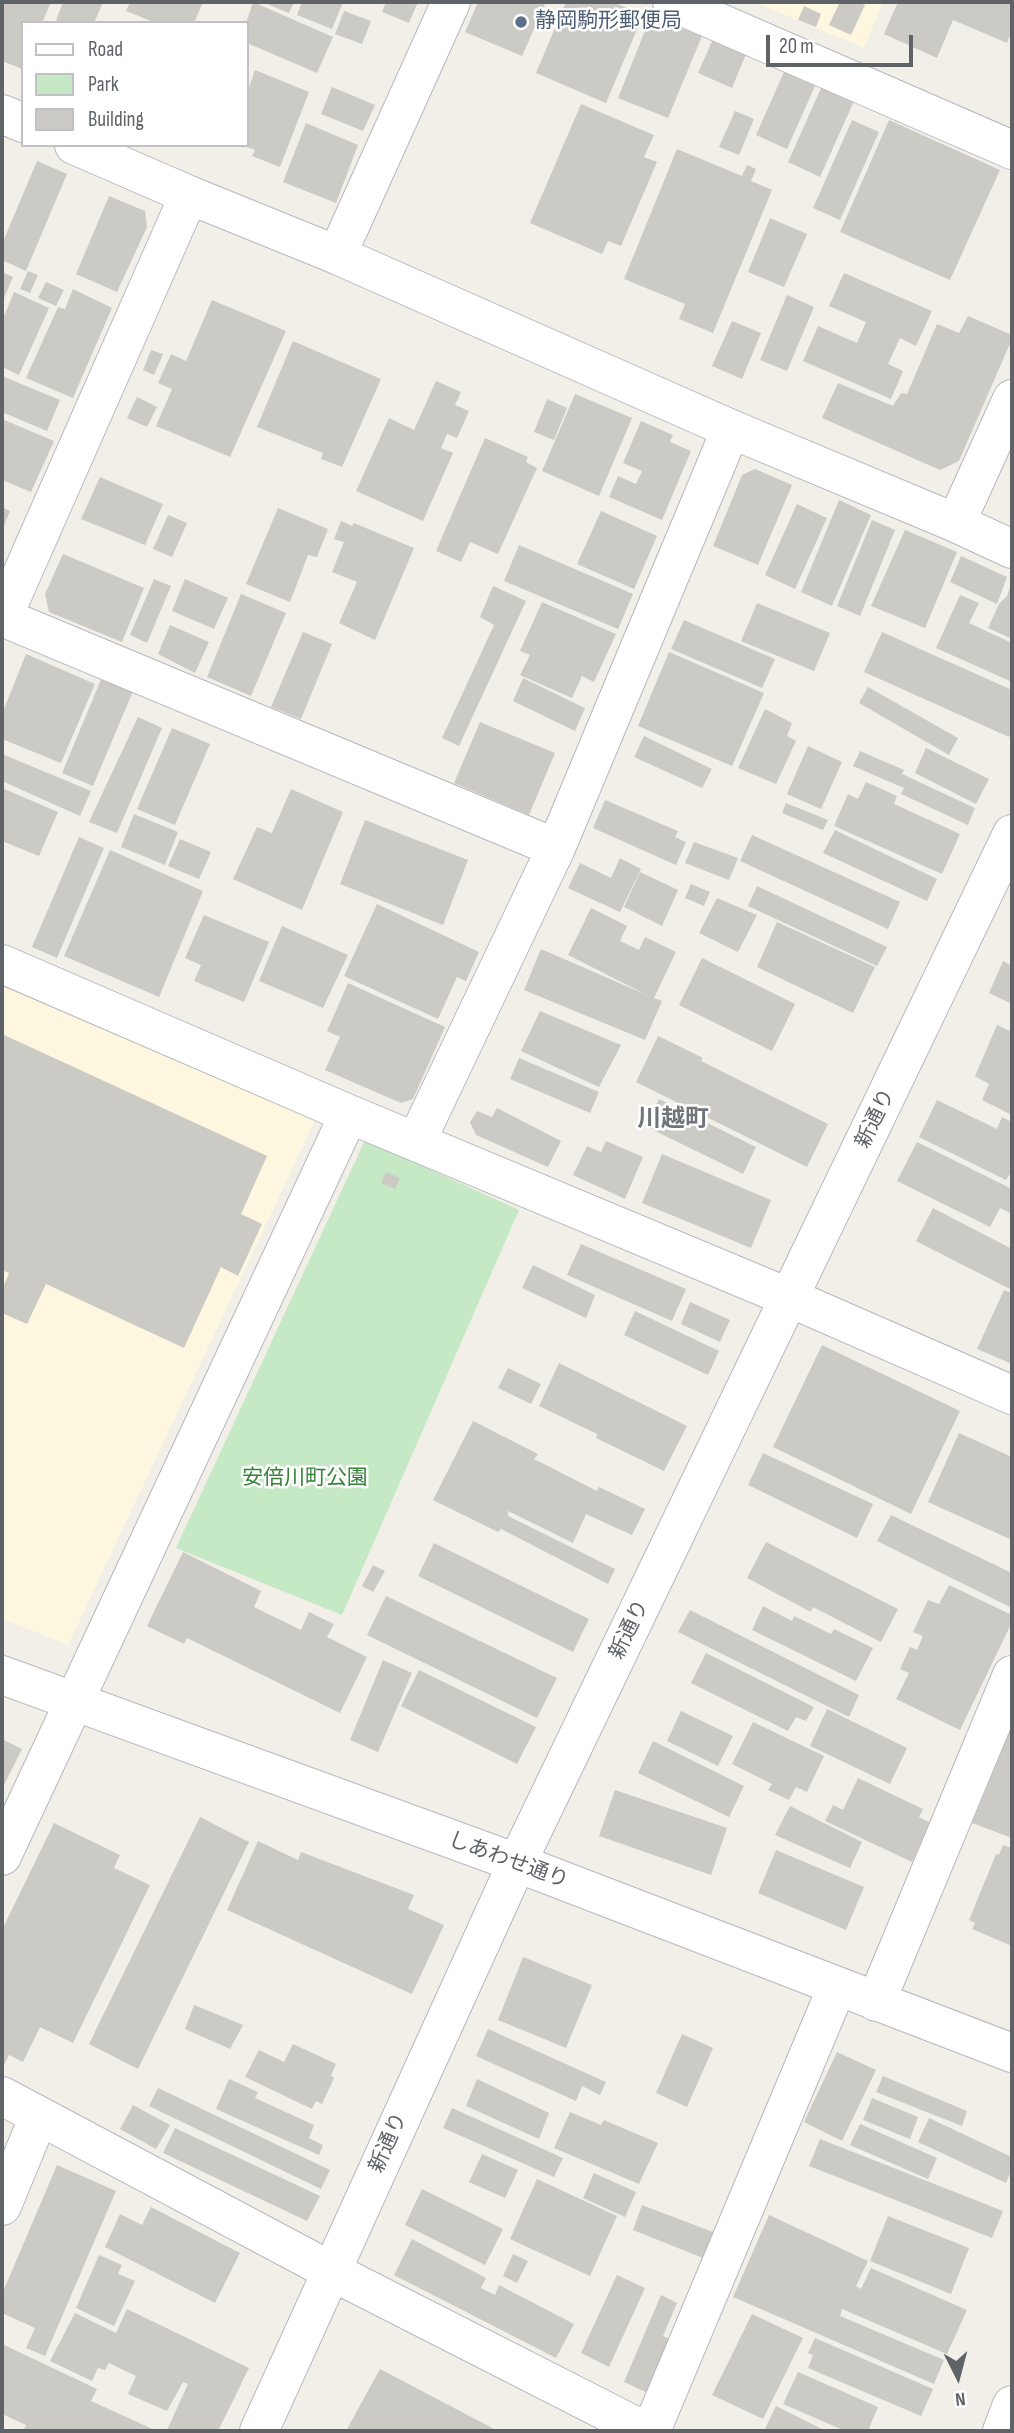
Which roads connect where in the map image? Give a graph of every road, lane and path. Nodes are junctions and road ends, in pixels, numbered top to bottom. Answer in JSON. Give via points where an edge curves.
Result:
{"nodes":[{"id":1,"x":451,"y":2,"type":"edge"},
{"id":2,"x":671,"y":2,"type":"edge"},
{"id":3,"x":2,"y":114,"type":"edge"},
{"id":4,"x":21,"y":122,"type":"edge"},
{"id":5,"x":79,"y":147,"type":"edge"},
{"id":6,"x":1012,"y":150,"type":"edge"},
{"id":7,"x":188,"y":195,"type":"junction"},
{"id":8,"x":337,"y":255,"type":"junction"},
{"id":9,"x":1012,"y":399,"type":"edge"},
{"id":10,"x":732,"y":429,"type":"junction"},
{"id":11,"x":956,"y":523,"type":"junction"},
{"id":12,"x":1012,"y":549,"type":"edge"},
{"id":13,"x":2,"y":618,"type":"edge"},
{"id":14,"x":1012,"y":834,"type":"edge"},
{"id":15,"x":556,"y":848,"type":"junction"},
{"id":16,"x":2,"y":964,"type":"edge"},
{"id":17,"x":349,"y":1114,"type":"junction"},
{"id":18,"x":416,"y":1142,"type":"junction"},
{"id":19,"x":790,"y":1298,"type":"junction"},
{"id":20,"x":1012,"y":1395,"type":"edge"},
{"id":21,"x":2,"y":1675,"type":"edge"},
{"id":22,"x":1012,"y":1675,"type":"edge"},
{"id":23,"x":73,"y":1702,"type":"junction"},
{"id":24,"x":2,"y":1856,"type":"edge"},
{"id":25,"x":517,"y":1863,"type":"junction"},
{"id":26,"x":837,"y":1987,"type":"junction"},
{"id":27,"x":876,"y":2002,"type":"junction"},
{"id":28,"x":1012,"y":2053,"type":"edge"},
{"id":29,"x":2,"y":2096,"type":"edge"},
{"id":30,"x":39,"y":2116,"type":"junction"},
{"id":31,"x":2,"y":2206,"type":"edge"},
{"id":32,"x":331,"y":2271,"type":"junction"},
{"id":33,"x":1012,"y":2405,"type":"edge"},
{"id":34,"x":259,"y":2431,"type":"edge"},
{"id":35,"x":645,"y":2431,"type":"edge"},
{"id":36,"x":651,"y":2431,"type":"edge"},
{"id":37,"x":1002,"y":2431,"type":"edge"}],
"edges":[{"from":1,"to":8,"type":"street"},
{"from":2,"to":6,"type":"street"},
{"from":3,"to":4,"type":"street"},
{"from":5,"to":7,"type":"street"},
{"from":7,"to":8,"type":"street"},
{"from":7,"to":13,"type":"street"},
{"from":8,"to":10,"type":"street"},
{"from":9,"to":11,"type":"street"},
{"from":10,"to":11,"type":"street"},
{"from":10,"to":15,"type":"street"},
{"from":11,"to":12,"type":"street"},
{"from":13,"to":15,"type":"street"},
{"from":14,"to":19,"type":"street","name":"新通り"},
{"from":15,"to":18,"type":"street"},
{"from":16,"to":17,"type":"street"},
{"from":17,"to":18,"type":"street"},
{"from":17,"to":23,"type":"street"},
{"from":18,"to":19,"type":"street"},
{"from":19,"to":20,"type":"street"},
{"from":19,"to":25,"type":"street","name":"新通り"},
{"from":21,"to":23,"type":"street","name":"しあわせ通り"},
{"from":22,"to":27,"type":"street"},
{"from":23,"to":24,"type":"street"},
{"from":23,"to":25,"type":"street","name":"しあわせ通り"},
{"from":25,"to":26,"type":"street","name":"しあわせ通り"},
{"from":25,"to":32,"type":"street","name":"新通り"},
{"from":26,"to":27,"type":"street","name":"しあわせ通り"},
{"from":26,"to":36,"type":"street"},
{"from":27,"to":28,"type":"street","name":"しあわせ通り"},
{"from":29,"to":30,"type":"street"},
{"from":30,"to":31,"type":"street"},
{"from":30,"to":32,"type":"street"},
{"from":32,"to":34,"type":"street","name":"新通り"},
{"from":32,"to":35,"type":"street"},
{"from":33,"to":37,"type":"street"}]}
